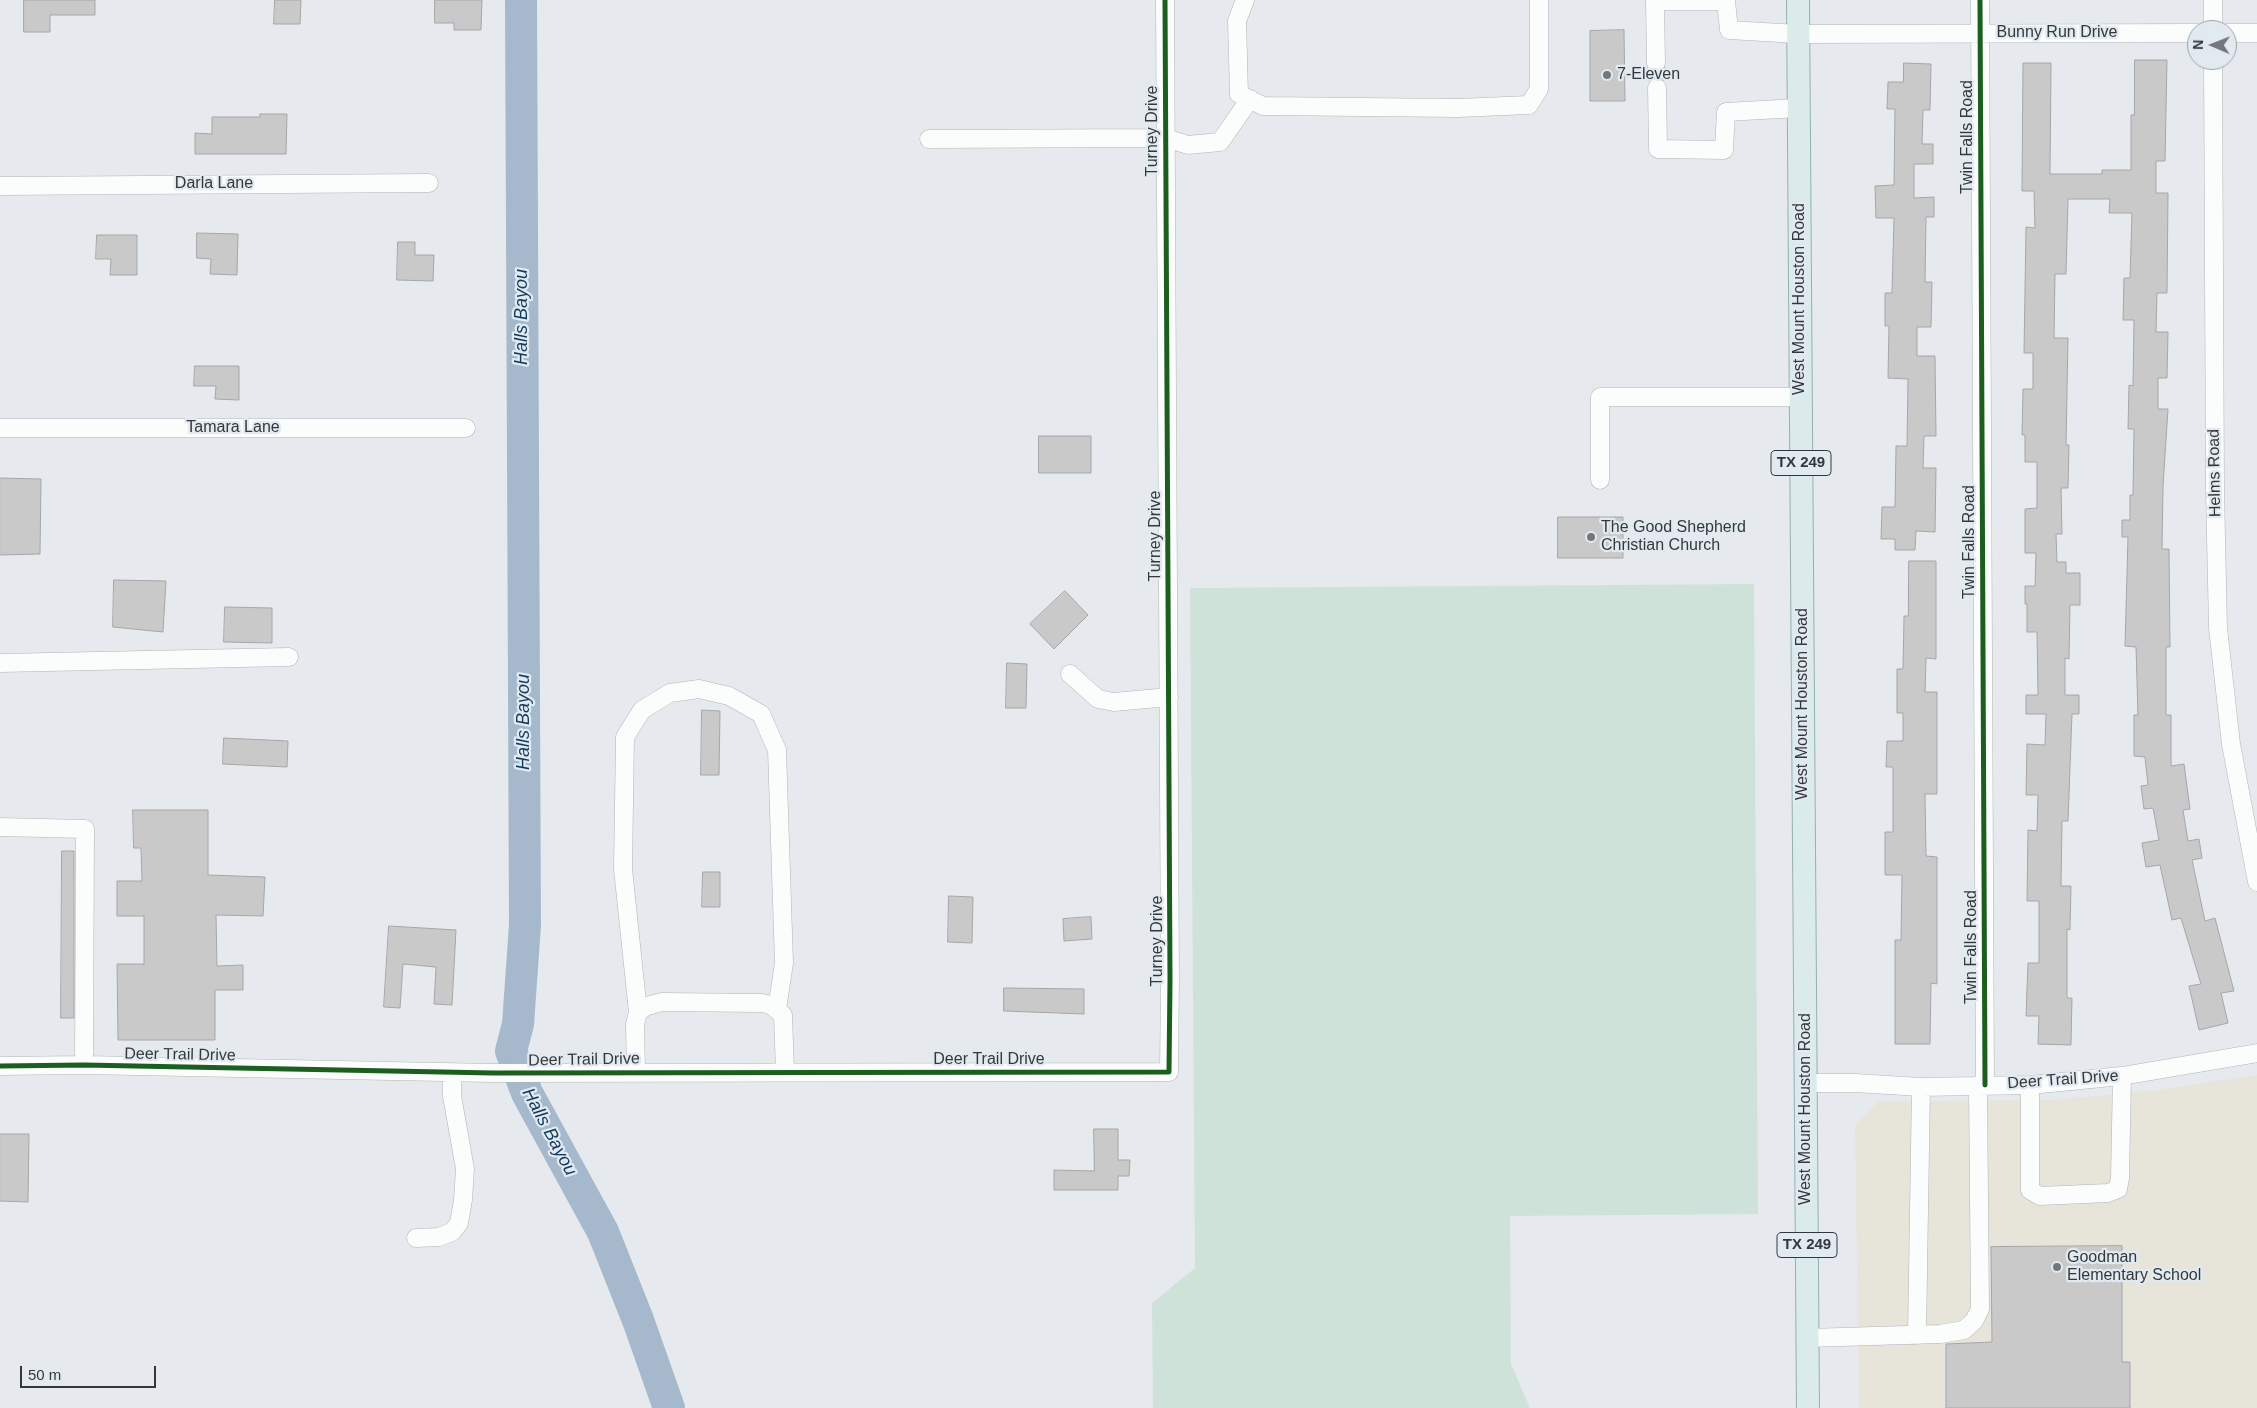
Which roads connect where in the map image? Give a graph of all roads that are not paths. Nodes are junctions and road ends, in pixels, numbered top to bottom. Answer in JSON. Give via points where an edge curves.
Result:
{"nodes":[{"id":1,"x":1165,"y":0,"type":"edge"},
{"id":2,"x":1246,"y":0,"type":"edge"},
{"id":3,"x":1539,"y":0,"type":"edge"},
{"id":4,"x":1798,"y":0,"type":"edge"},
{"id":5,"x":1980,"y":0,"type":"edge"},
{"id":6,"x":2213,"y":0,"type":"edge"},
{"id":7,"x":2213,"y":20,"type":"edge"},
{"id":8,"x":2257,"y":32,"type":"edge"},
{"id":9,"x":2187,"y":33,"type":"edge"},
{"id":10,"x":2237,"y":33,"type":"edge"},
{"id":11,"x":1798,"y":34,"type":"junction"},
{"id":12,"x":1980,"y":34,"type":"junction"},
{"id":13,"x":1656,"y":63,"type":"tunnel mouth"},
{"id":14,"x":2213,"y":70,"type":"edge"},
{"id":15,"x":1657,"y":88,"type":"tunnel mouth"},
{"id":16,"x":1250,"y":100,"type":"junction"},
{"id":17,"x":1798,"y":108,"type":"junction"},
{"id":18,"x":1166,"y":138,"type":"junction"},
{"id":19,"x":929,"y":139,"type":"dead end"},
{"id":20,"x":429,"y":183,"type":"dead end"},
{"id":21,"x":0,"y":186,"type":"edge"},
{"id":22,"x":1801,"y":397,"type":"junction"},
{"id":23,"x":0,"y":428,"type":"edge"},
{"id":24,"x":466,"y":428,"type":"dead end"},
{"id":25,"x":1600,"y":480,"type":"dead end"},
{"id":26,"x":288,"y":657,"type":"dead end"},
{"id":27,"x":0,"y":663,"type":"edge"},
{"id":28,"x":1070,"y":674,"type":"dead end"},
{"id":29,"x":1169,"y":697,"type":"junction"},
{"id":30,"x":0,"y":827,"type":"edge"},
{"id":31,"x":2257,"y":882,"type":"edge"},
{"id":32,"x":777,"y":1009,"type":"junction"},
{"id":33,"x":638,"y":1012,"type":"junction"},
{"id":34,"x":2257,"y":1053,"type":"edge"},
{"id":35,"x":84,"y":1065,"type":"junction"},
{"id":36,"x":0,"y":1066,"type":"edge"},
{"id":37,"x":636,"y":1072,"type":"junction"},
{"id":38,"x":785,"y":1072,"type":"junction"},
{"id":39,"x":1169,"y":1072,"type":"joint"},
{"id":40,"x":452,"y":1073,"type":"junction"},
{"id":41,"x":2122,"y":1076,"type":"junction"},
{"id":42,"x":1807,"y":1082,"type":"junction"},
{"id":43,"x":1982,"y":1085,"type":"junction"},
{"id":44,"x":2030,"y":1085,"type":"junction"},
{"id":45,"x":1921,"y":1087,"type":"junction"},
{"id":46,"x":416,"y":1238,"type":"dead end"},
{"id":47,"x":1917,"y":1334,"type":"junction"},
{"id":48,"x":1808,"y":1338,"type":"junction"},
{"id":49,"x":1808,"y":1408,"type":"edge"}],
"edges":[{"from":1,"to":18,"type":"street","name":"Turney Drive"},
{"from":2,"to":16,"type":"street","via":[[1237,22],[1239,94]]},
{"from":3,"to":16,"type":"street","via":[[1539,90],[1529,105],[1458,108],[1263,106]]},
{"from":4,"to":11,"type":"main road","name":"West Mount Houston Road","number":"TX 249"},
{"from":5,"to":12,"type":"street","name":"Twin Falls Road"},
{"from":6,"to":7,"type":"street"},
{"from":8,"to":10,"type":"street"},
{"from":9,"to":12,"type":"street","name":"Bunny Run Drive"},
{"from":11,"to":12,"type":"street","name":"Bunny Run Drive"},
{"from":11,"to":13,"type":"street","name":"Bunny Run Drive","via":[[1729,30],[1726,1],[1656,1]]},
{"from":11,"to":17,"type":"main road","name":"West Mount Houston Road","number":"TX 249"},
{"from":12,"to":43,"type":"street","name":"Twin Falls Road"},
{"from":14,"to":31,"type":"street","name":"Helms Road","via":[[2218,628],[2230,744]]},
{"from":15,"to":17,"type":"street","via":[[1658,149],[1724,150],[1726,112]]},
{"from":16,"to":18,"type":"street","via":[[1220,142],[1188,145]]},
{"from":17,"to":22,"type":"main road","name":"West Mount Houston Road","number":"TX 249"},
{"from":18,"to":19,"type":"street"},
{"from":18,"to":29,"type":"street","name":"Turney Drive"},
{"from":20,"to":21,"type":"street","name":"Darla Lane"},
{"from":22,"to":25,"type":"street","via":[[1600,397]]},
{"from":22,"to":42,"type":"main road","name":"West Mount Houston Road","number":"TX 249"},
{"from":23,"to":24,"type":"street","name":"Tamara Lane"},
{"from":26,"to":27,"type":"street"},
{"from":28,"to":29,"type":"street","via":[[1098,699],[1114,702]]},
{"from":29,"to":39,"type":"street","name":"Turney Drive"},
{"from":30,"to":35,"type":"street","via":[[85,829]]},
{"from":32,"to":33,"type":"street","via":[[762,1003],[662,1002]]},
{"from":32,"to":33,"type":"street","via":[[784,963],[777,750],[761,714],[730,696],[699,689],[670,693],[642,710],[625,738],[623,869]]},
{"from":32,"to":38,"type":"street","via":[[783,1015]]},
{"from":33,"to":37,"type":"street","via":[[635,1025]]},
{"from":34,"to":41,"type":"street","name":"Deer Trail Drive"},
{"from":35,"to":36,"type":"street","name":"Deer Trail Drive"},
{"from":35,"to":40,"type":"street","name":"Deer Trail Drive"},
{"from":37,"to":38,"type":"street","name":"Deer Trail Drive"},
{"from":37,"to":40,"type":"street","name":"Deer Trail Drive"},
{"from":38,"to":39,"type":"street","name":"Deer Trail Drive"},
{"from":40,"to":46,"type":"street","via":[[452,1096],[465,1169],[459,1223],[452,1232],[439,1237]]},
{"from":41,"to":44,"type":"street","name":"Deer Trail Drive"},
{"from":41,"to":44,"type":"street","via":[[2120,1178],[2118,1189],[2108,1193],[2040,1196],[2030,1190]]},
{"from":42,"to":45,"type":"street","name":"Deer Trail Drive"},
{"from":42,"to":48,"type":"main road","name":"West Mount Houston Road","number":"TX 249"},
{"from":43,"to":44,"type":"street","name":"Deer Trail Drive"},
{"from":43,"to":45,"type":"street","name":"Deer Trail Drive"},
{"from":43,"to":47,"type":"street","name":"Twin Falls Road","via":[[1980,1309],[1964,1330]]},
{"from":45,"to":47,"type":"street"},
{"from":47,"to":48,"type":"street","name":"Twin Falls Road"},
{"from":48,"to":49,"type":"main road","name":"West Mount Houston Road","number":"TX 249"}]}
